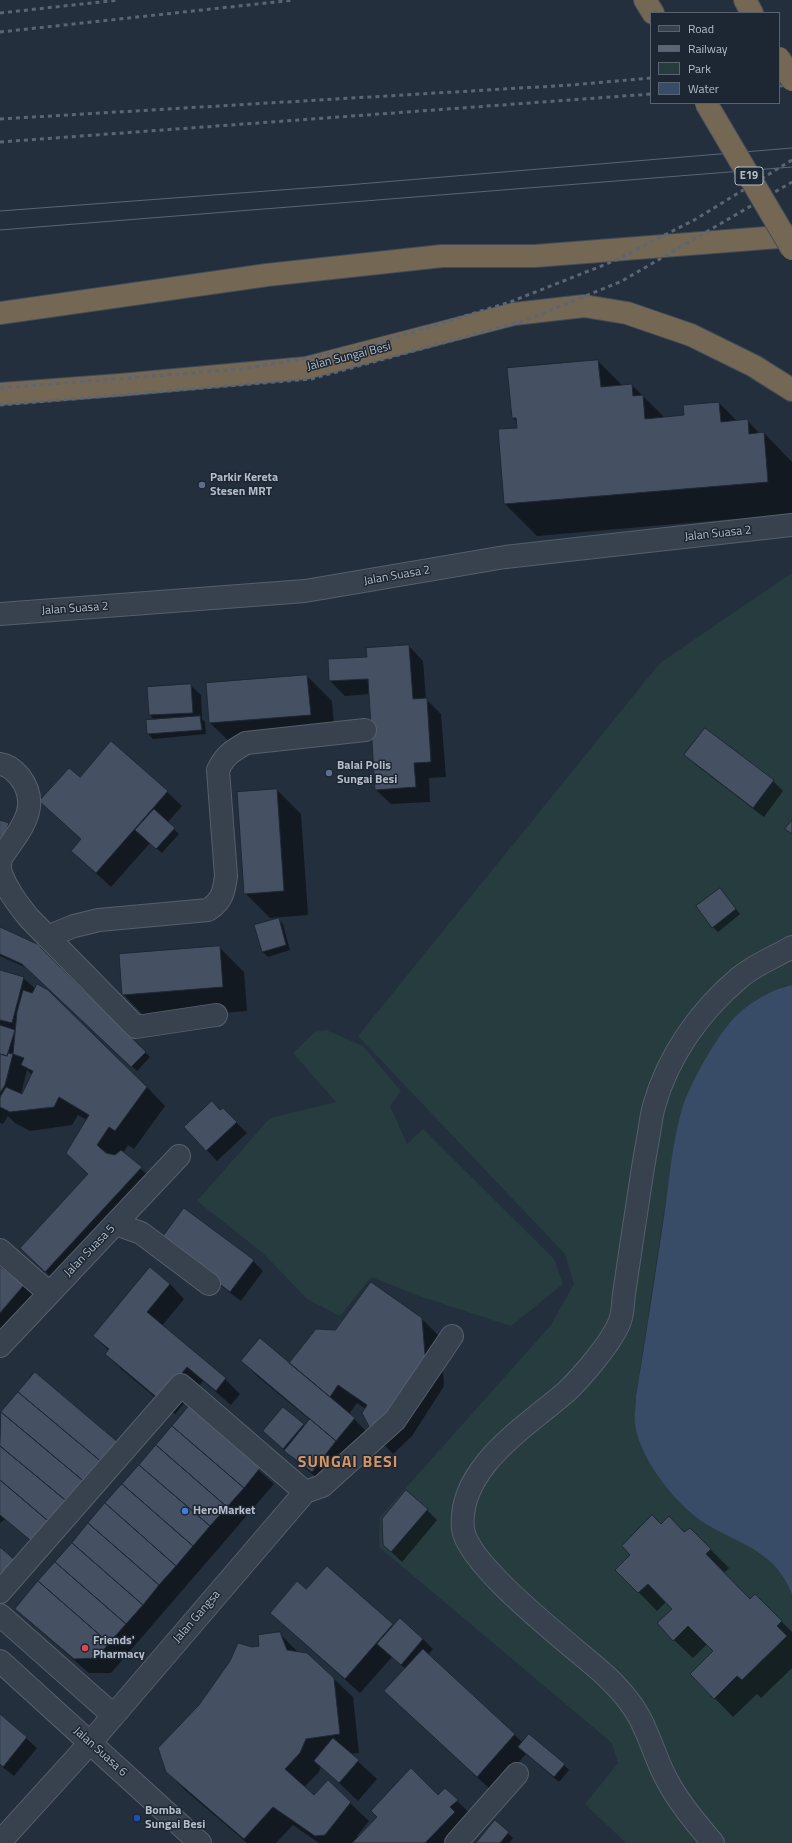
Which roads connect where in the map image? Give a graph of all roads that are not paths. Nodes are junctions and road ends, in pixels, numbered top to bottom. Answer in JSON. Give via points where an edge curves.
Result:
{"nodes":[{"id":1,"x":645,"y":0,"type":"edge"},
{"id":2,"x":745,"y":0,"type":"edge"},
{"id":3,"x":652,"y":12,"type":"edge"},
{"id":4,"x":751,"y":12,"type":"edge"},
{"id":5,"x":780,"y":60,"type":"edge"},
{"id":6,"x":792,"y":80,"type":"edge"},
{"id":7,"x":707,"y":104,"type":"edge"},
{"id":8,"x":792,"y":236,"type":"edge"},
{"id":9,"x":792,"y":249,"type":"edge"},
{"id":10,"x":0,"y":313,"type":"edge"},
{"id":11,"x":792,"y":390,"type":"edge"},
{"id":12,"x":0,"y":394,"type":"edge"},
{"id":13,"x":792,"y":525,"type":"edge"},
{"id":14,"x":0,"y":614,"type":"edge"},
{"id":15,"x":365,"y":730,"type":"dead end"},
{"id":16,"x":0,"y":764,"type":"edge"},
{"id":17,"x":0,"y":865,"type":"edge"},
{"id":18,"x":0,"y":871,"type":"edge"},
{"id":19,"x":47,"y":937,"type":"junction"},
{"id":20,"x":792,"y":947,"type":"edge"},
{"id":21,"x":216,"y":1016,"type":"dead end"},
{"id":22,"x":179,"y":1156,"type":"dead end"},
{"id":23,"x":116,"y":1224,"type":"junction"},
{"id":24,"x":0,"y":1250,"type":"edge"},
{"id":25,"x":209,"y":1284,"type":"dead end"},
{"id":26,"x":49,"y":1293,"type":"junction"},
{"id":27,"x":452,"y":1336,"type":"dead end"},
{"id":28,"x":0,"y":1346,"type":"edge"},
{"id":29,"x":305,"y":1492,"type":"junction"},
{"id":30,"x":0,"y":1592,"type":"edge"},
{"id":31,"x":0,"y":1615,"type":"edge"},
{"id":32,"x":0,"y":1661,"type":"edge"},
{"id":33,"x":113,"y":1715,"type":"junction"},
{"id":34,"x":90,"y":1743,"type":"junction"},
{"id":35,"x":517,"y":1774,"type":"dead end"},
{"id":36,"x":0,"y":1842,"type":"edge"},
{"id":37,"x":200,"y":1843,"type":"edge"},
{"id":38,"x":456,"y":1843,"type":"edge"},
{"id":39,"x":713,"y":1843,"type":"edge"}],
"edges":[{"from":1,"to":3,"type":"highway"},
{"from":2,"to":4,"type":"highway"},
{"from":5,"to":6,"type":"highway","bridge":true},
{"from":7,"to":9,"type":"highway","number":"E19","bridge":true},
{"from":8,"to":10,"type":"highway","via":[[534,256],[442,256],[267,275]]},
{"from":11,"to":12,"type":"highway","name":"Jalan Sungai Besi","via":[[754,366],[691,334],[627,313],[584,306],[514,314],[306,368]]},
{"from":13,"to":14,"type":"street","name":"Jalan Suasa 2","via":[[504,557],[305,591]]},
{"from":15,"to":19,"type":"street","via":[[246,743],[223,758],[218,770],[226,876],[224,891],[217,904],[208,910],[99,920],[74,926]]},
{"from":16,"to":17,"type":"street","via":[[16,772],[26,785],[30,799],[29,812],[1,858]]},
{"from":18,"to":19,"type":"street","via":[[14,899]]},
{"from":19,"to":21,"type":"street","via":[[136,1027]]},
{"from":20,"to":39,"type":"street","via":[[741,976],[710,1006],[686,1035],[666,1073],[654,1107],[620,1321],[586,1372],[517,1432],[487,1462],[470,1485],[463,1511],[463,1532],[471,1549],[485,1567],[608,1677],[634,1709],[645,1727],[667,1781]]},
{"from":22,"to":23,"type":"street","name":"Jalan Suasa 5"},
{"from":23,"to":25,"type":"street","via":[[141,1233]]},
{"from":23,"to":26,"type":"street","name":"Jalan Suasa 5"},
{"from":24,"to":26,"type":"street"},
{"from":26,"to":28,"type":"street","name":"Jalan Suasa 5"},
{"from":27,"to":29,"type":"street","via":[[395,1420],[322,1486]]},
{"from":29,"to":30,"type":"street","via":[[181,1385]]},
{"from":29,"to":33,"type":"street","name":"Jalan Gangsa"},
{"from":31,"to":33,"type":"street"},
{"from":32,"to":34,"type":"street","name":"Jalan Suasa 6"},
{"from":33,"to":34,"type":"street","name":"Jalan Gangsa"},
{"from":34,"to":36,"type":"street","name":"Jalan Gangsa"},
{"from":34,"to":37,"type":"street","name":"Jalan Suasa 6"},
{"from":35,"to":38,"type":"street"}]}
